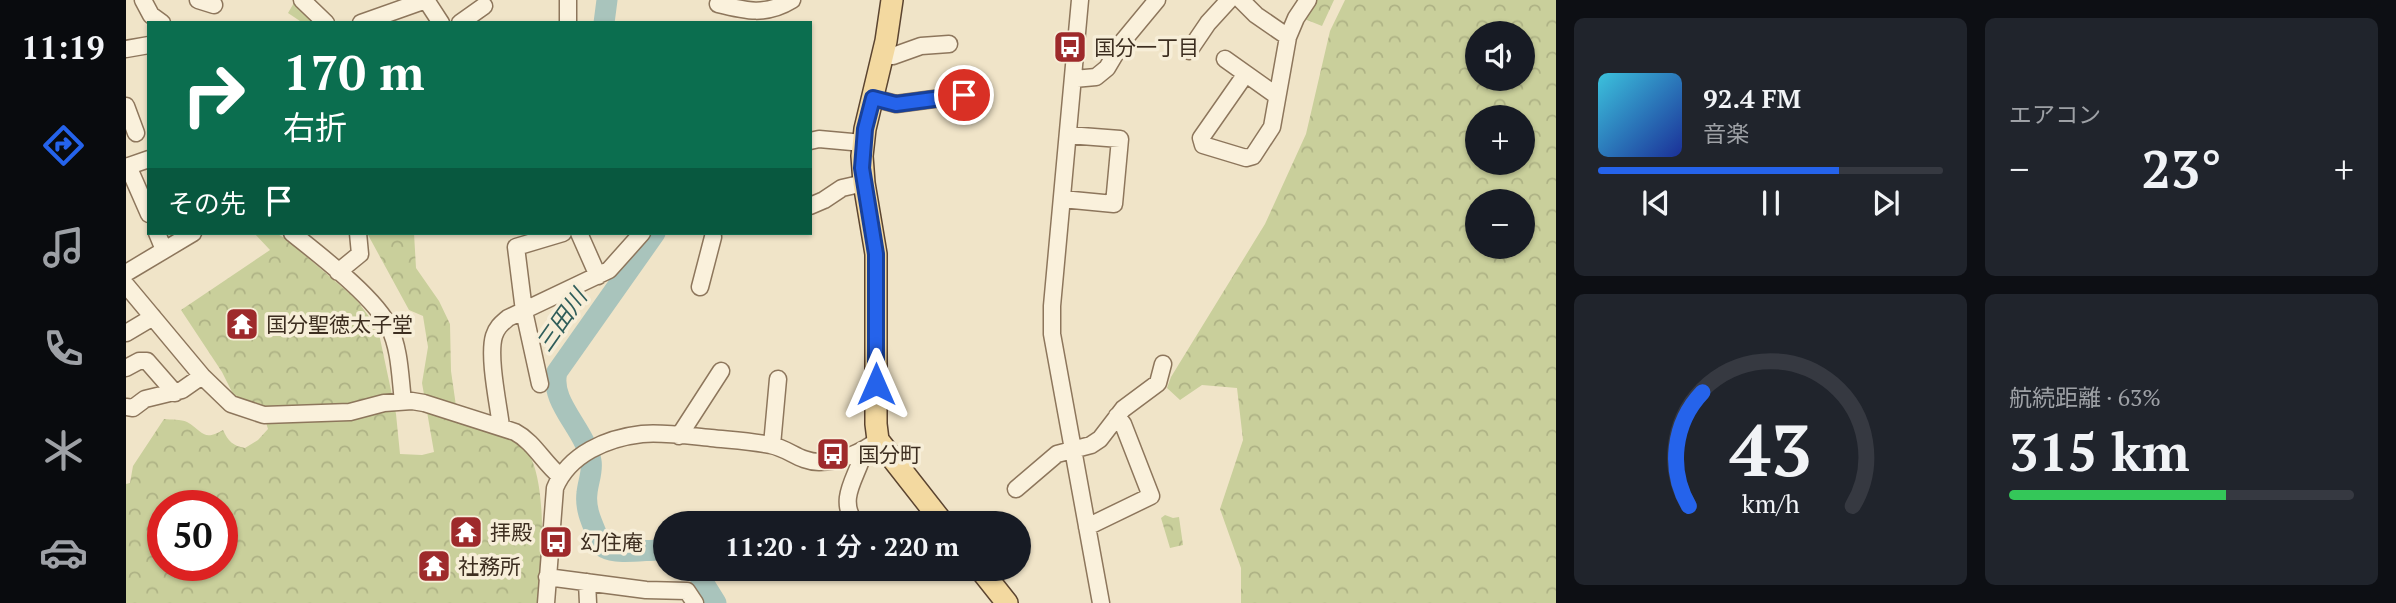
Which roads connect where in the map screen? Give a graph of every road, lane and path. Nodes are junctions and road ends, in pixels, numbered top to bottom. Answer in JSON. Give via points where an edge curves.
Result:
{"nodes":[{"id":1,"x":143,"y":0,"type":"edge"},
{"id":2,"x":198,"y":0,"type":"edge"},
{"id":3,"x":302,"y":0,"type":"edge"},
{"id":4,"x":426,"y":0,"type":"edge"},
{"id":5,"x":568,"y":0,"type":"edge"},
{"id":6,"x":792,"y":0,"type":"edge"},
{"id":7,"x":892,"y":0,"type":"edge"},
{"id":8,"x":1080,"y":0,"type":"edge"},
{"id":9,"x":1157,"y":0,"type":"edge"},
{"id":10,"x":1229,"y":0,"type":"edge"},
{"id":11,"x":1241,"y":0,"type":"edge"},
{"id":12,"x":1308,"y":0,"type":"edge"},
{"id":13,"x":214,"y":5,"type":"dead end"},
{"id":14,"x":484,"y":6,"type":"dead end"},
{"id":15,"x":159,"y":21,"type":"edge"},
{"id":16,"x":324,"y":21,"type":"edge"},
{"id":17,"x":367,"y":21,"type":"edge"},
{"id":18,"x":440,"y":21,"type":"edge"},
{"id":19,"x":463,"y":21,"type":"edge"},
{"id":20,"x":568,"y":21,"type":"edge"},
{"id":21,"x":724,"y":21,"type":"edge"},
{"id":22,"x":1288,"y":37,"type":"junction"},
{"id":23,"x":950,"y":44,"type":"dead end"},
{"id":24,"x":147,"y":45,"type":"edge"},
{"id":25,"x":126,"y":49,"type":"edge"},
{"id":26,"x":1189,"y":51,"type":"dead end"},
{"id":27,"x":883,"y":55,"type":"junction"},
{"id":28,"x":1225,"y":59,"type":"dead end"},
{"id":29,"x":1245,"y":75,"type":"junction"},
{"id":30,"x":1074,"y":79,"type":"junction"},
{"id":31,"x":964,"y":95,"type":"dead end"},
{"id":32,"x":1277,"y":96,"type":"junction"},
{"id":33,"x":873,"y":98,"type":"junction"},
{"id":34,"x":126,"y":106,"type":"edge"},
{"id":35,"x":136,"y":133,"type":"dead end"},
{"id":36,"x":1068,"y":135,"type":"junction"},
{"id":37,"x":812,"y":141,"type":"edge"},
{"id":38,"x":863,"y":143,"type":"junction"},
{"id":39,"x":147,"y":160,"type":"edge"},
{"id":40,"x":127,"y":166,"type":"edge"},
{"id":41,"x":864,"y":183,"type":"junction"},
{"id":42,"x":1062,"y":200,"type":"junction"},
{"id":43,"x":812,"y":205,"type":"edge"},
{"id":44,"x":147,"y":210,"type":"edge"},
{"id":45,"x":158,"y":235,"type":"edge"},
{"id":46,"x":190,"y":235,"type":"edge"},
{"id":47,"x":294,"y":235,"type":"edge"},
{"id":48,"x":358,"y":235,"type":"edge"},
{"id":49,"x":556,"y":235,"type":"edge"},
{"id":50,"x":580,"y":235,"type":"edge"},
{"id":51,"x":640,"y":235,"type":"edge"},
{"id":52,"x":712,"y":235,"type":"edge"},
{"id":53,"x":164,"y":250,"type":"junction"},
{"id":54,"x":338,"y":272,"type":"junction"},
{"id":55,"x":126,"y":273,"type":"edge"},
{"id":56,"x":598,"y":276,"type":"junction"},
{"id":57,"x":126,"y":285,"type":"edge"},
{"id":58,"x":700,"y":287,"type":"dead end"},
{"id":59,"x":524,"y":311,"type":"junction"},
{"id":60,"x":153,"y":317,"type":"junction"},
{"id":61,"x":126,"y":333,"type":"edge"},
{"id":62,"x":1163,"y":364,"type":"dead end"},
{"id":63,"x":126,"y":368,"type":"edge"},
{"id":64,"x":721,"y":371,"type":"dead end"},
{"id":65,"x":202,"y":376,"type":"junction"},
{"id":66,"x":778,"y":379,"type":"dead end"},
{"id":67,"x":540,"y":384,"type":"dead end"},
{"id":68,"x":175,"y":393,"type":"junction"},
{"id":69,"x":403,"y":401,"type":"junction"},
{"id":70,"x":126,"y":407,"type":"edge"},
{"id":71,"x":1117,"y":416,"type":"junction"},
{"id":72,"x":500,"y":426,"type":"junction"},
{"id":73,"x":679,"y":436,"type":"junction"},
{"id":74,"x":772,"y":445,"type":"junction"},
{"id":75,"x":871,"y":446,"type":"junction"},
{"id":76,"x":1073,"y":450,"type":"junction"},
{"id":77,"x":560,"y":476,"type":"junction"},
{"id":78,"x":1016,"y":489,"type":"dead end"},
{"id":79,"x":849,"y":511,"type":"edge"},
{"id":80,"x":932,"y":511,"type":"edge"},
{"id":81,"x":1087,"y":527,"type":"junction"},
{"id":82,"x":547,"y":577,"type":"junction"},
{"id":83,"x":988,"y":581,"type":"edge"},
{"id":84,"x":587,"y":582,"type":"junction"},
{"id":85,"x":646,"y":597,"type":"edge"},
{"id":86,"x":1003,"y":602,"type":"edge"},
{"id":87,"x":546,"y":603,"type":"edge"},
{"id":88,"x":588,"y":603,"type":"edge"},
{"id":89,"x":695,"y":603,"type":"edge"},
{"id":90,"x":1101,"y":603,"type":"edge"}],
"edges":[{"from":1,"to":15,"type":"street"},
{"from":2,"to":13,"type":"street"},
{"from":3,"to":16,"type":"street"},
{"from":4,"to":17,"type":"street"},
{"from":4,"to":18,"type":"street"},
{"from":5,"to":20,"type":"street"},
{"from":6,"to":21,"type":"street","via":[[778,9],[757,11],[723,5]]},
{"from":7,"to":27,"type":"main road"},
{"from":8,"to":30,"type":"street"},
{"from":9,"to":30,"type":"street","via":[[1107,68],[1096,76]]},
{"from":10,"to":26,"type":"street"},
{"from":11,"to":22,"type":"street"},
{"from":12,"to":22,"type":"street"},
{"from":14,"to":19,"type":"street"},
{"from":22,"to":32,"type":"street"},
{"from":23,"to":27,"type":"street"},
{"from":24,"to":25,"type":"street"},
{"from":27,"to":33,"type":"main road"},
{"from":28,"to":29,"type":"street"},
{"from":29,"to":32,"type":"street"},
{"from":29,"to":32,"type":"street","via":[[1200,138],[1203,145],[1253,156],[1272,127]]},
{"from":30,"to":36,"type":"street"},
{"from":31,"to":33,"type":"street","via":[[896,104]]},
{"from":33,"to":38,"type":"main road"},
{"from":34,"to":35,"type":"street"},
{"from":36,"to":42,"type":"street"},
{"from":36,"to":42,"type":"street","via":[[1119,139],[1114,204]]},
{"from":37,"to":38,"type":"street"},
{"from":38,"to":41,"type":"main road"},
{"from":39,"to":40,"type":"street"},
{"from":40,"to":44,"type":"street"},
{"from":41,"to":43,"type":"street","via":[[842,188]]},
{"from":41,"to":75,"type":"main road","via":[[876,254],[876,412]]},
{"from":42,"to":76,"type":"street","via":[[1052,334]]},
{"from":45,"to":53,"type":"street"},
{"from":46,"to":53,"type":"street"},
{"from":47,"to":54,"type":"street"},
{"from":48,"to":54,"type":"street","via":[[360,254]]},
{"from":49,"to":59,"type":"street","via":[[516,247]]},
{"from":50,"to":56,"type":"street"},
{"from":51,"to":56,"type":"street","via":[[617,263]]},
{"from":52,"to":58,"type":"street"},
{"from":53,"to":55,"type":"street"},
{"from":54,"to":69,"type":"street","via":[[389,326]]},
{"from":56,"to":59,"type":"street"},
{"from":57,"to":60,"type":"street"},
{"from":59,"to":67,"type":"street"},
{"from":59,"to":72,"type":"street","via":[[498,326],[494,338]]},
{"from":60,"to":61,"type":"street"},
{"from":60,"to":65,"type":"street"},
{"from":62,"to":71,"type":"street","via":[[1158,383]]},
{"from":63,"to":68,"type":"street","via":[[147,361]]},
{"from":64,"to":73,"type":"street"},
{"from":65,"to":68,"type":"street"},
{"from":65,"to":69,"type":"street","via":[[231,404],[264,415],[350,412]]},
{"from":66,"to":74,"type":"street"},
{"from":68,"to":70,"type":"street"},
{"from":69,"to":72,"type":"street"},
{"from":71,"to":76,"type":"street","via":[[1100,439]]},
{"from":71,"to":81,"type":"street","via":[[1151,496]]},
{"from":72,"to":77,"type":"street","via":[[528,439]]},
{"from":73,"to":74,"type":"street"},
{"from":73,"to":77,"type":"street","via":[[643,434],[589,450]]},
{"from":74,"to":75,"type":"street","via":[[803,460],[822,462]]},
{"from":75,"to":79,"type":"street","via":[[847,494]]},
{"from":75,"to":80,"type":"main road"},
{"from":76,"to":78,"type":"street","via":[[1057,454]]},
{"from":76,"to":81,"type":"street"},
{"from":77,"to":82,"type":"street"},
{"from":81,"to":90,"type":"street"},
{"from":82,"to":84,"type":"street"},
{"from":82,"to":87,"type":"street"},
{"from":83,"to":86,"type":"main road"},
{"from":84,"to":85,"type":"street"},
{"from":84,"to":88,"type":"street"},
{"from":85,"to":89,"type":"street","via":[[687,591]]}]}
